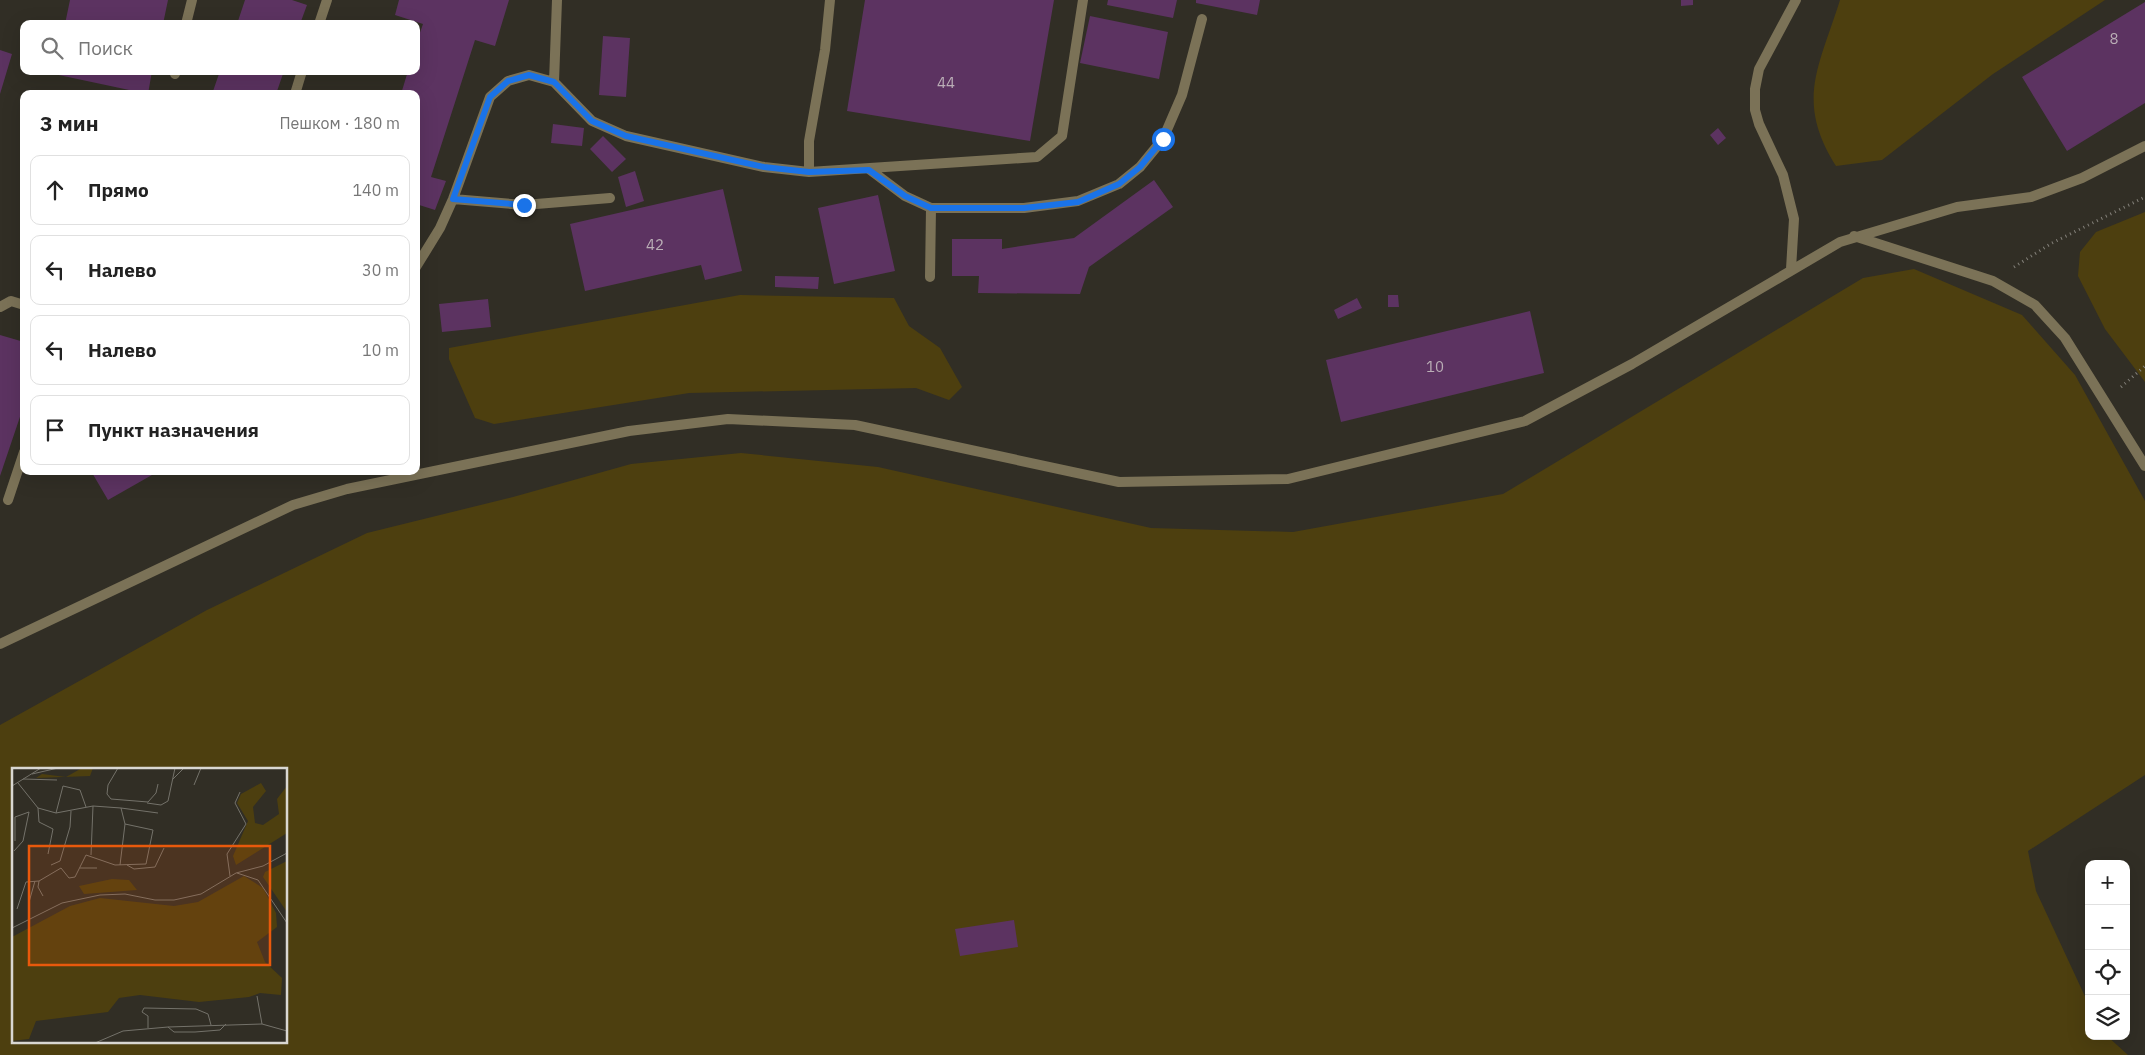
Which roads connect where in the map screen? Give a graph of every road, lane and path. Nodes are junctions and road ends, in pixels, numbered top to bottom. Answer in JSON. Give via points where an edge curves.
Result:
{"nodes":[{"id":1,"x":192,"y":0,"type":"edge"},
{"id":2,"x":326,"y":0,"type":"edge"},
{"id":3,"x":558,"y":0,"type":"edge"},
{"id":4,"x":830,"y":0,"type":"edge"},
{"id":5,"x":1083,"y":0,"type":"edge"},
{"id":6,"x":1796,"y":0,"type":"edge"},
{"id":7,"x":1202,"y":19,"type":"dead end"},
{"id":8,"x":187,"y":20,"type":"edge"},
{"id":9,"x":320,"y":20,"type":"edge"},
{"id":10,"x":301,"y":75,"type":"edge"},
{"id":11,"x":554,"y":82,"type":"junction"},
{"id":12,"x":296,"y":90,"type":"edge"},
{"id":13,"x":2145,"y":146,"type":"edge"},
{"id":14,"x":869,"y":170,"type":"junction"},
{"id":15,"x":809,"y":172,"type":"junction"},
{"id":16,"x":2145,"y":197,"type":"edge"},
{"id":17,"x":610,"y":198,"type":"dead end"},
{"id":18,"x":453,"y":199,"type":"junction"},
{"id":19,"x":931,"y":208,"type":"junction"},
{"id":20,"x":1853,"y":236,"type":"junction"},
{"id":21,"x":420,"y":261,"type":"edge"},
{"id":22,"x":1791,"y":269,"type":"junction"},
{"id":23,"x":930,"y":277,"type":"dead end"},
{"id":24,"x":1993,"y":281,"type":"junction"},
{"id":25,"x":20,"y":304,"type":"edge"},
{"id":26,"x":0,"y":307,"type":"edge"},
{"id":27,"x":2145,"y":366,"type":"edge"},
{"id":28,"x":2105,"y":402,"type":"junction"},
{"id":29,"x":20,"y":464,"type":"edge"},
{"id":30,"x":2145,"y":466,"type":"edge"},
{"id":31,"x":420,"y":474,"type":"edge"},
{"id":32,"x":415,"y":475,"type":"edge"},
{"id":33,"x":8,"y":500,"type":"dead end"},
{"id":34,"x":0,"y":644,"type":"edge"}],
"edges":[{"from":1,"to":8,"type":"lane"},
{"from":2,"to":9,"type":"lane"},
{"from":3,"to":11,"type":"lane"},
{"from":4,"to":15,"type":"lane","via":[[825,50],[808,141]]},
{"from":5,"to":14,"type":"lane","via":[[1062,136],[1037,157]]},
{"from":6,"to":22,"type":"lane","via":[[1759,69],[1756,89],[1759,124],[1783,175],[1794,219]]},
{"from":7,"to":19,"type":"lane","via":[[1182,95],[1163,139],[1140,167],[1119,184],[1078,202],[1024,208]]},
{"from":10,"to":12,"type":"lane"},
{"from":11,"to":15,"type":"lane","via":[[592,121],[626,136],[764,167]]},
{"from":11,"to":18,"type":"lane","via":[[529,75],[508,81],[490,97]]},
{"from":13,"to":20,"type":"lane","via":[[2082,178],[2030,197],[1957,207]]},
{"from":14,"to":15,"type":"lane"},
{"from":14,"to":19,"type":"lane","via":[[905,196]]},
{"from":16,"to":24,"type":"path","via":[[2052,243]]},
{"from":17,"to":18,"type":"lane","via":[[524,205]]},
{"from":18,"to":21,"type":"lane"},
{"from":19,"to":23,"type":"lane"},
{"from":20,"to":22,"type":"lane"},
{"from":20,"to":24,"type":"lane"},
{"from":22,"to":31,"type":"lane","via":[[1632,364],[1525,422],[1288,480],[1119,482],[855,425],[728,419],[629,431]]},
{"from":24,"to":28,"type":"lane","via":[[2035,305],[2066,338]]},
{"from":25,"to":26,"type":"lane","via":[[11,301]]},
{"from":27,"to":28,"type":"path"},
{"from":28,"to":30,"type":"lane"},
{"from":29,"to":33,"type":"lane"},
{"from":32,"to":34,"type":"lane","via":[[347,489],[292,505]]}]}
